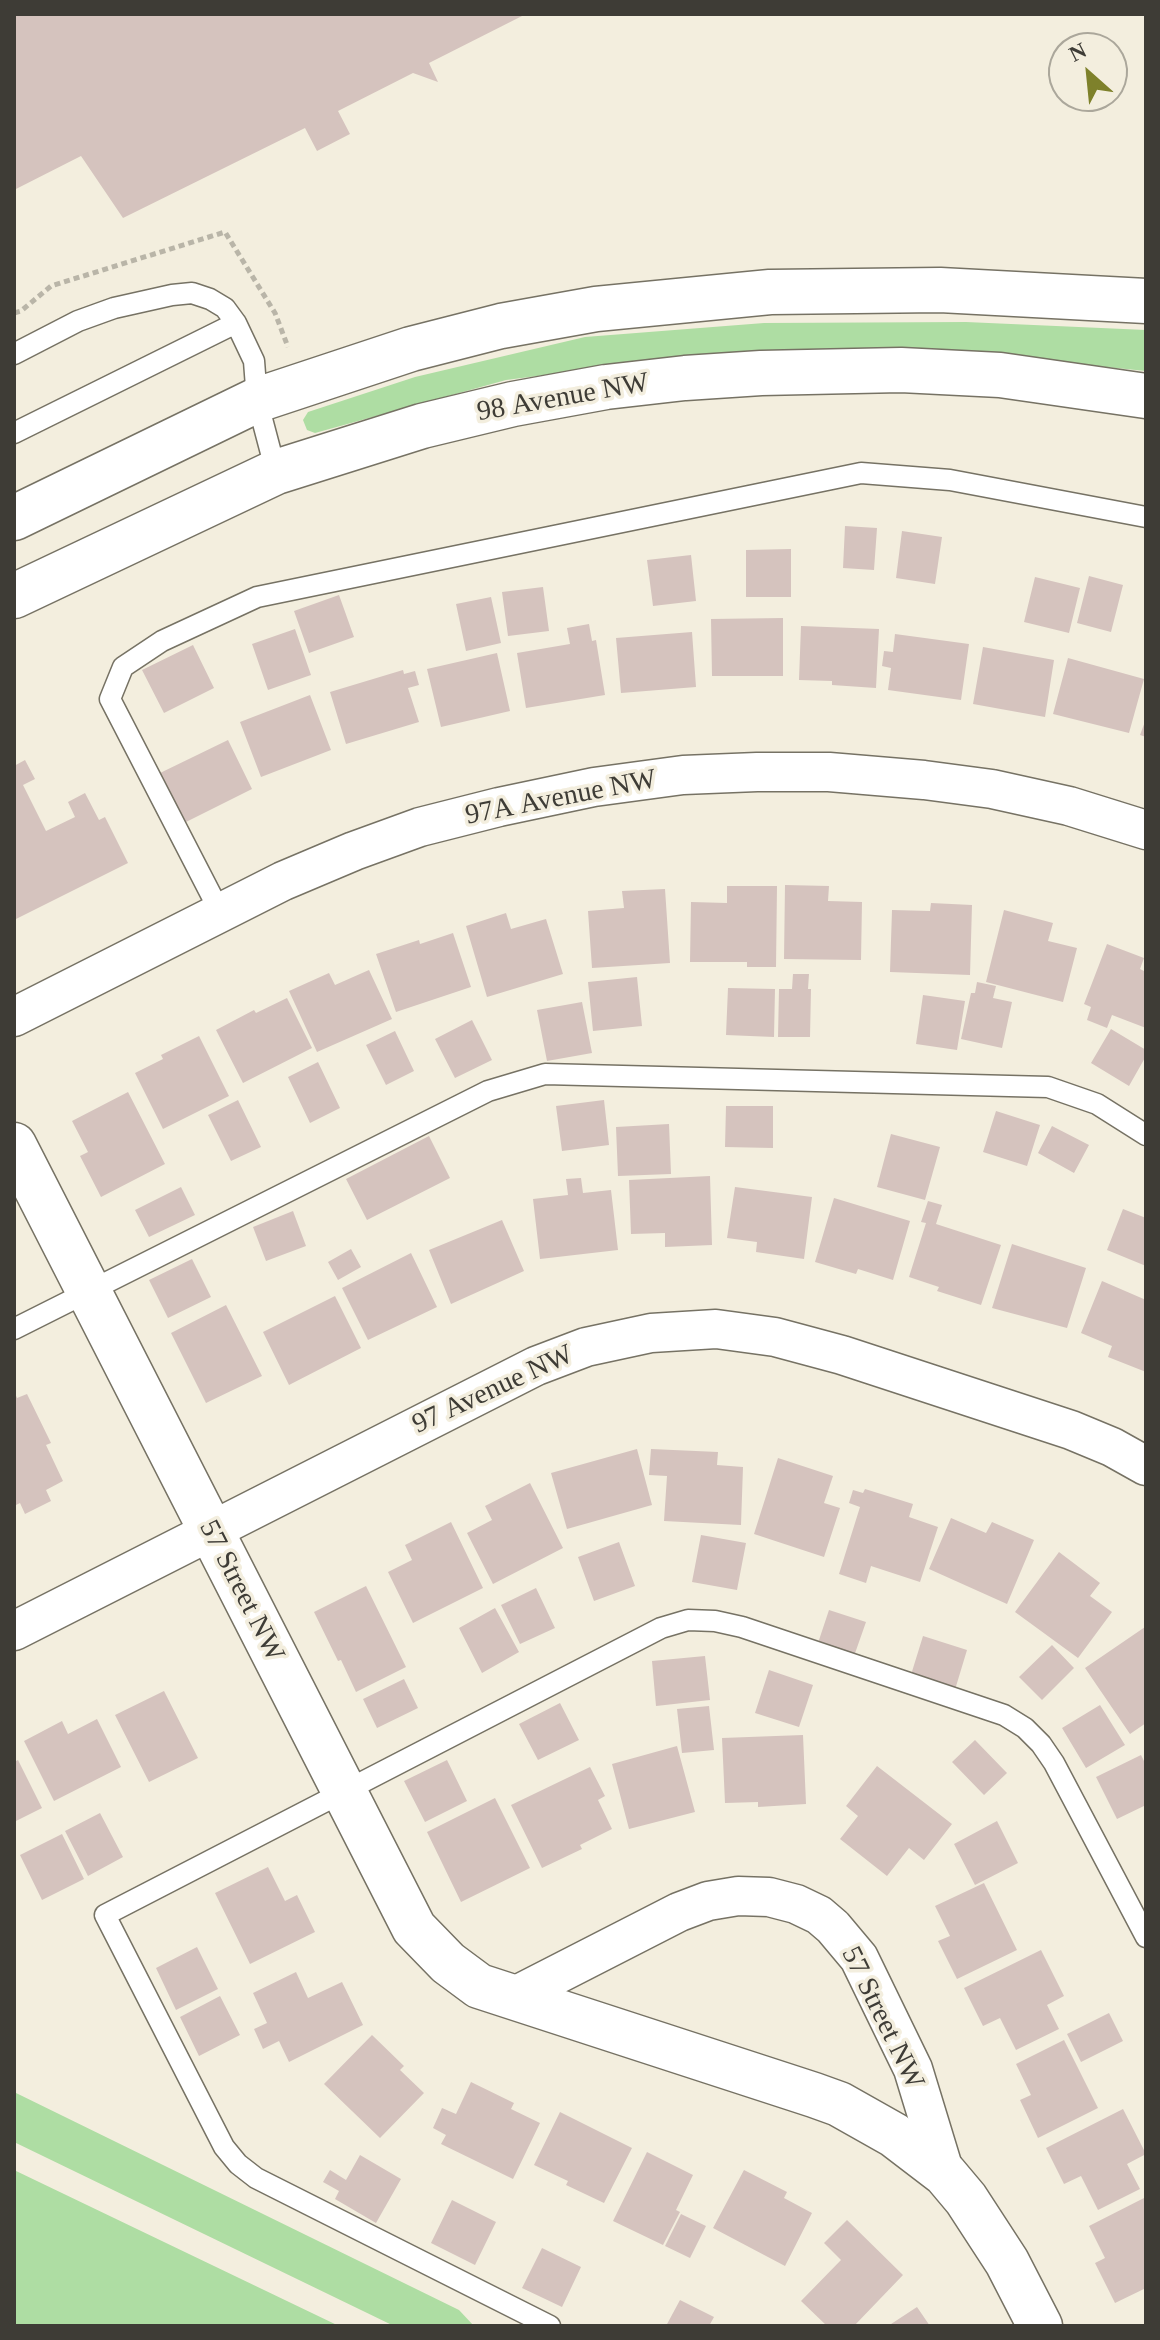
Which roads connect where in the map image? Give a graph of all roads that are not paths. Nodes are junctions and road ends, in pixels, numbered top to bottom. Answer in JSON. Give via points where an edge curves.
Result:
{"nodes":[{"id":1,"x":1146,"y":301,"type":"edge"},
{"id":2,"x":236,"y":323,"type":"junction"},
{"id":3,"x":14,"y":354,"type":"edge"},
{"id":4,"x":1146,"y":396,"type":"edge"},
{"id":5,"x":257,"y":400,"type":"junction"},
{"id":6,"x":14,"y":433,"type":"edge"},
{"id":7,"x":276,"y":472,"type":"junction"},
{"id":8,"x":1146,"y":517,"type":"edge"},
{"id":9,"x":14,"y":518,"type":"edge"},
{"id":10,"x":14,"y":596,"type":"edge"},
{"id":11,"x":1146,"y":830,"type":"edge"},
{"id":12,"x":220,"y":912,"type":"junction"},
{"id":13,"x":14,"y":1017,"type":"edge"},
{"id":14,"x":1146,"y":1135,"type":"edge"},
{"id":15,"x":14,"y":1145,"type":"edge"},
{"id":16,"x":89,"y":1291,"type":"junction"},
{"id":17,"x":14,"y":1329,"type":"edge"},
{"id":18,"x":1146,"y":1466,"type":"edge"},
{"id":19,"x":210,"y":1531,"type":"junction"},
{"id":20,"x":14,"y":1631,"type":"edge"},
{"id":21,"x":343,"y":1791,"type":"junction"},
{"id":22,"x":1146,"y":1937,"type":"edge"},
{"id":23,"x":511,"y":1998,"type":"junction"},
{"id":24,"x":945,"y":2174,"type":"junction"},
{"id":25,"x":550,"y":2326,"type":"edge"},
{"id":26,"x":1040,"y":2326,"type":"edge"}],
"edges":[{"from":1,"to":5,"type":"main road","via":[[940,290],[770,292],[596,309],[411,349]]},
{"from":2,"to":3,"type":"lane","via":[[210,299],[192,293],[172,295],[78,321]]},
{"from":2,"to":5,"type":"lane","via":[[254,361]]},
{"from":2,"to":6,"type":"lane"},
{"from":4,"to":7,"type":"main road","name":"98 Avenue NW","via":[[1000,375],[901,370],[685,378],[513,404]]},
{"from":5,"to":7,"type":"lane"},
{"from":5,"to":9,"type":"main road"},
{"from":7,"to":10,"type":"main road","name":"98 Avenue NW"},
{"from":8,"to":12,"type":"lane","via":[[950,480],[861,473],[257,597],[162,641],[123,667],[110,699]]},
{"from":11,"to":12,"type":"street","name":"97A Avenue NW","via":[[1069,806],[924,780],[829,772],[683,775],[594,787],[420,827]]},
{"from":12,"to":13,"type":"street","name":"97A Avenue NW"},
{"from":14,"to":16,"type":"lane","via":[[1097,1104],[1048,1087],[545,1074],[488,1091]]},
{"from":15,"to":16,"type":"main road","name":"57 Street NW"},
{"from":16,"to":17,"type":"lane"},
{"from":16,"to":19,"type":"main road","name":"57 Street NW"},
{"from":18,"to":19,"type":"street","name":"97 Avenue NW","via":[[1071,1430],[842,1355],[775,1337],[716,1329],[651,1333],[586,1347],[536,1366]]},
{"from":19,"to":20,"type":"street","name":"97 Avenue NW"},
{"from":19,"to":21,"type":"main road","name":"57 Street NW"},
{"from":21,"to":22,"type":"lane","via":[[661,1628],[688,1620],[715,1621],[1004,1715],[1025,1728],[1054,1763]]},
{"from":21,"to":23,"type":"main road","name":"57 Street NW","via":[[414,1928],[462,1974]]},
{"from":21,"to":25,"type":"lane","via":[[105,1915],[224,2147],[238,2164],[256,2178]]},
{"from":23,"to":24,"type":"main road","name":"57 Street NW","via":[[839,2104],[894,2135]]},
{"from":23,"to":24,"type":"street","name":"57 Street NW","via":[[708,1901],[754,1896],[796,1904],[819,1915],[859,1958],[913,2069]]},
{"from":24,"to":26,"type":"main road","name":"57 Street NW","via":[[988,2230]]}]}
